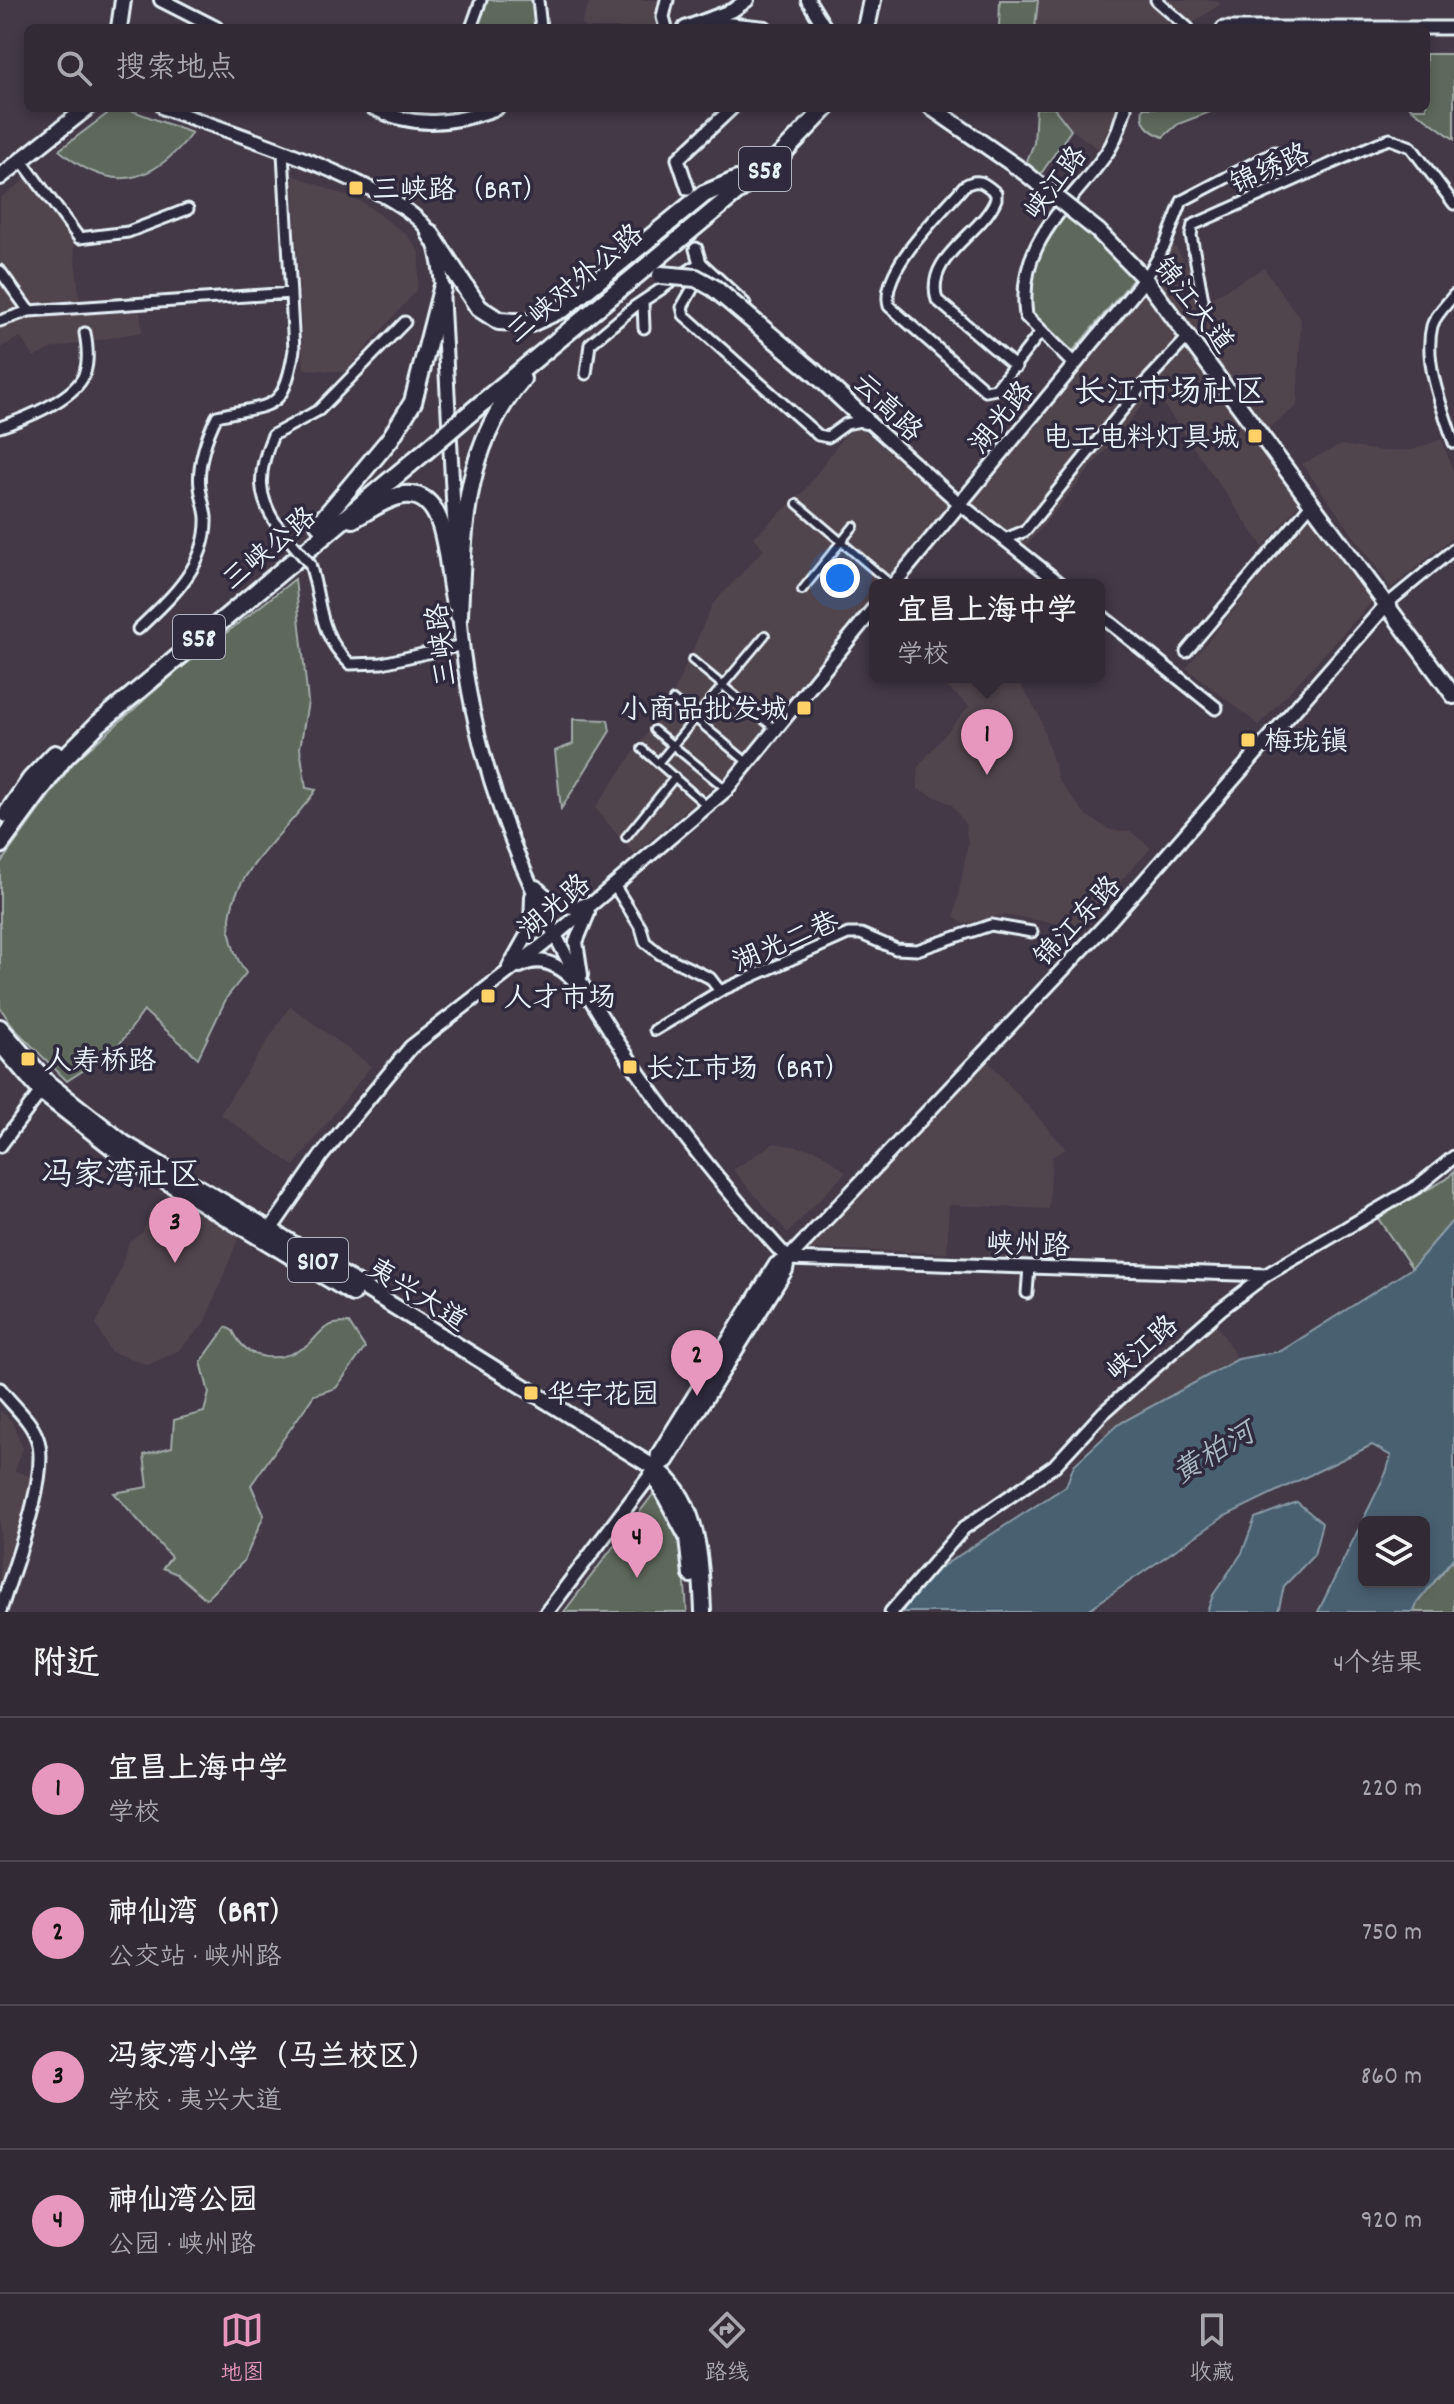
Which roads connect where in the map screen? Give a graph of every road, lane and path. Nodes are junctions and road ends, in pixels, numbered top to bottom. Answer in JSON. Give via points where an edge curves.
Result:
{"nodes":[{"id":1,"x":123,"y":0,"type":"edge"},
{"id":2,"x":161,"y":0,"type":"edge"},
{"id":3,"x":481,"y":0,"type":"edge"},
{"id":4,"x":667,"y":0,"type":"edge"},
{"id":5,"x":747,"y":0,"type":"edge"},
{"id":6,"x":808,"y":0,"type":"edge"},
{"id":7,"x":862,"y":0,"type":"edge"},
{"id":8,"x":872,"y":0,"type":"edge"},
{"id":9,"x":1156,"y":0,"type":"edge"},
{"id":10,"x":539,"y":2,"type":"edge"},
{"id":11,"x":704,"y":21,"type":"junction"},
{"id":12,"x":120,"y":24,"type":"edge"},
{"id":13,"x":208,"y":24,"type":"edge"},
{"id":14,"x":472,"y":24,"type":"edge"},
{"id":15,"x":541,"y":24,"type":"edge"},
{"id":16,"x":665,"y":24,"type":"edge"},
{"id":17,"x":696,"y":24,"type":"edge"},
{"id":18,"x":730,"y":24,"type":"edge"},
{"id":19,"x":823,"y":24,"type":"edge"},
{"id":20,"x":857,"y":24,"type":"edge"},
{"id":21,"x":867,"y":24,"type":"edge"},
{"id":22,"x":1183,"y":24,"type":"edge"},
{"id":23,"x":1430,"y":28,"type":"edge"},
{"id":24,"x":1454,"y":28,"type":"edge"},
{"id":25,"x":82,"y":112,"type":"edge"},
{"id":26,"x":175,"y":112,"type":"edge"},
{"id":27,"x":381,"y":112,"type":"edge"},
{"id":28,"x":442,"y":112,"type":"edge"},
{"id":29,"x":485,"y":112,"type":"edge"},
{"id":30,"x":728,"y":112,"type":"edge"},
{"id":31,"x":808,"y":112,"type":"edge"},
{"id":32,"x":822,"y":112,"type":"edge"},
{"id":33,"x":938,"y":112,"type":"edge"},
{"id":34,"x":1123,"y":112,"type":"edge"},
{"id":35,"x":437,"y":123,"type":"junction"},
{"id":36,"x":1275,"y":152,"type":"dead end"},
{"id":37,"x":283,"y":153,"type":"junction"},
{"id":38,"x":22,"y":161,"type":"junction"},
{"id":39,"x":0,"y":177,"type":"edge"},
{"id":40,"x":737,"y":180,"type":"junction"},
{"id":41,"x":688,"y":189,"type":"dead end"},
{"id":42,"x":1454,"y":204,"type":"edge"},
{"id":43,"x":188,"y":209,"type":"dead end"},
{"id":44,"x":701,"y":216,"type":"junction"},
{"id":45,"x":430,"y":233,"type":"junction"},
{"id":46,"x":696,"y":249,"type":"dead end"},
{"id":47,"x":700,"y":263,"type":"junction"},
{"id":48,"x":0,"y":271,"type":"edge"},
{"id":49,"x":1145,"y":279,"type":"junction"},
{"id":50,"x":694,"y":286,"type":"dead end"},
{"id":51,"x":442,"y":289,"type":"junction"},
{"id":52,"x":291,"y":293,"type":"junction"},
{"id":53,"x":616,"y":294,"type":"junction"},
{"id":54,"x":1454,"y":295,"type":"edge"},
{"id":55,"x":1203,"y":300,"type":"dead end"},
{"id":56,"x":643,"y":302,"type":"junction"},
{"id":57,"x":29,"y":311,"type":"junction"},
{"id":58,"x":0,"y":321,"type":"edge"},
{"id":59,"x":405,"y":322,"type":"dead end"},
{"id":60,"x":644,"y":328,"type":"dead end"},
{"id":61,"x":85,"y":333,"type":"dead end"},
{"id":62,"x":1040,"y":333,"type":"junction"},
{"id":63,"x":1189,"y":336,"type":"junction"},
{"id":64,"x":543,"y":353,"type":"junction"},
{"id":65,"x":1073,"y":363,"type":"junction"},
{"id":66,"x":1016,"y":367,"type":"junction"},
{"id":67,"x":586,"y":374,"type":"dead end"},
{"id":68,"x":480,"y":400,"type":"junction"},
{"id":69,"x":865,"y":420,"type":"junction"},
{"id":70,"x":0,"y":427,"type":"edge"},
{"id":71,"x":1454,"y":443,"type":"edge"},
{"id":72,"x":1313,"y":502,"type":"junction"},
{"id":73,"x":797,"y":504,"type":"dead end"},
{"id":74,"x":960,"y":504,"type":"junction"},
{"id":75,"x":854,"y":526,"type":"dead end"},
{"id":76,"x":321,"y":529,"type":"junction"},
{"id":77,"x":1005,"y":539,"type":"junction"},
{"id":78,"x":841,"y":542,"type":"junction"},
{"id":79,"x":1454,"y":549,"type":"edge"},
{"id":80,"x":885,"y":579,"type":"edge"},
{"id":81,"x":897,"y":579,"type":"edge"},
{"id":82,"x":1055,"y":579,"type":"edge"},
{"id":83,"x":802,"y":590,"type":"dead end"},
{"id":84,"x":1387,"y":604,"type":"junction"},
{"id":85,"x":869,"y":614,"type":"edge"},
{"id":86,"x":459,"y":615,"type":"junction"},
{"id":87,"x":1105,"y":619,"type":"edge"},
{"id":88,"x":138,"y":629,"type":"dead end"},
{"id":89,"x":765,"y":635,"type":"dead end"},
{"id":90,"x":463,"y":645,"type":"junction"},
{"id":91,"x":1186,"y":652,"type":"dead end"},
{"id":92,"x":692,"y":660,"type":"dead end"},
{"id":93,"x":722,"y":685,"type":"junction"},
{"id":94,"x":1454,"y":696,"type":"edge"},
{"id":95,"x":673,"y":700,"type":"dead end"},
{"id":96,"x":1216,"y":708,"type":"dead end"},
{"id":97,"x":695,"y":718,"type":"junction"},
{"id":98,"x":775,"y":729,"type":"junction"},
{"id":99,"x":654,"y":730,"type":"dead end"},
{"id":100,"x":672,"y":745,"type":"junction"},
{"id":101,"x":642,"y":749,"type":"dead end"},
{"id":102,"x":748,"y":762,"type":"junction"},
{"id":103,"x":658,"y":763,"type":"junction"},
{"id":104,"x":675,"y":777,"type":"junction"},
{"id":105,"x":726,"y":790,"type":"junction"},
{"id":106,"x":707,"y":805,"type":"junction"},
{"id":107,"x":0,"y":825,"type":"edge"},
{"id":108,"x":626,"y":837,"type":"dead end"},
{"id":109,"x":0,"y":845,"type":"edge"},
{"id":110,"x":530,"y":880,"type":"junction"},
{"id":111,"x":614,"y":885,"type":"junction"},
{"id":112,"x":596,"y":900,"type":"junction"},
{"id":113,"x":1032,"y":932,"type":"dead end"},
{"id":114,"x":553,"y":937,"type":"junction"},
{"id":115,"x":504,"y":975,"type":"junction"},
{"id":116,"x":585,"y":991,"type":"junction"},
{"id":117,"x":720,"y":991,"type":"junction"},
{"id":118,"x":0,"y":1027,"type":"edge"},
{"id":119,"x":655,"y":1030,"type":"dead end"},
{"id":120,"x":0,"y":1044,"type":"edge"},
{"id":121,"x":45,"y":1087,"type":"junction"},
{"id":122,"x":0,"y":1146,"type":"edge"},
{"id":123,"x":1454,"y":1157,"type":"edge"},
{"id":124,"x":267,"y":1235,"type":"junction"},
{"id":125,"x":788,"y":1259,"type":"junction"},
{"id":126,"x":1029,"y":1267,"type":"junction"},
{"id":127,"x":1266,"y":1275,"type":"junction"},
{"id":128,"x":1027,"y":1293,"type":"dead end"},
{"id":129,"x":0,"y":1389,"type":"edge"},
{"id":130,"x":654,"y":1471,"type":"junction"},
{"id":131,"x":0,"y":1611,"type":"edge"},
{"id":132,"x":547,"y":1612,"type":"edge"},
{"id":133,"x":694,"y":1612,"type":"edge"},
{"id":134,"x":703,"y":1612,"type":"edge"},
{"id":135,"x":891,"y":1612,"type":"edge"}],
"edges":[{"from":1,"to":12,"type":"main road"},
{"from":2,"to":13,"type":"main road"},
{"from":3,"to":14,"type":"street"},
{"from":4,"to":16,"type":"street"},
{"from":5,"to":11,"type":"main road"},
{"from":6,"to":19,"type":"main road"},
{"from":7,"to":20,"type":"highway"},
{"from":8,"to":21,"type":"highway"},
{"from":9,"to":22,"type":"street"},
{"from":10,"to":15,"type":"street"},
{"from":11,"to":17,"type":"main road"},
{"from":11,"to":18,"type":"main road"},
{"from":23,"to":24,"type":"street"},
{"from":25,"to":38,"type":"main road"},
{"from":26,"to":37,"type":"main road"},
{"from":27,"to":35,"type":"main road"},
{"from":28,"to":35,"type":"street"},
{"from":29,"to":35,"type":"main road"},
{"from":30,"to":41,"type":"street","via":[[678,159]]},
{"from":31,"to":40,"type":"highway","number":"S58"},
{"from":32,"to":44,"type":"highway","number":"S58","via":[[779,157]]},
{"from":33,"to":49,"type":"main road","name":"锦江大道","bridge":true,"via":[[1098,231]]},
{"from":34,"to":62,"type":"street","name":"峡江路","via":[[1106,154],[1054,214],[1040,239],[1024,296],[1026,316]]},
{"from":36,"to":49,"type":"street","via":[[1182,201]]},
{"from":37,"to":45,"type":"main road","via":[[358,182],[404,208]]},
{"from":37,"to":52,"type":"street"},
{"from":38,"to":39,"type":"main road"},
{"from":38,"to":43,"type":"street","via":[[79,238],[128,232]]},
{"from":40,"to":44,"type":"highway","number":"S58"},
{"from":40,"to":45,"type":"highway","via":[[704,194],[564,308],[531,323],[499,321],[479,308]]},
{"from":42,"to":55,"type":"street","name":"锦绣路","via":[[1411,147],[1390,139],[1378,143],[1193,225]]},
{"from":44,"to":53,"type":"highway","name":"三峡对外公路","number":"S58"},
{"from":44,"to":68,"type":"highway","name":"三峡对外公路","number":"S58"},
{"from":45,"to":51,"type":"main road","name":"三峡路"},
{"from":46,"to":47,"type":"street"},
{"from":47,"to":56,"type":"street"},
{"from":47,"to":69,"type":"street","name":"云高路"},
{"from":48,"to":57,"type":"street"},
{"from":49,"to":63,"type":"main road","name":"锦江大道"},
{"from":49,"to":65,"type":"main road","name":"湖光路"},
{"from":50,"to":69,"type":"street","via":[[682,307],[684,315],[818,435],[828,437],[846,424]]},
{"from":51,"to":76,"type":"highway","via":[[413,402]]},
{"from":51,"to":86,"type":"main road","name":"三峡路"},
{"from":52,"to":57,"type":"street"},
{"from":52,"to":88,"type":"street","via":[[294,350],[289,380],[280,398],[262,409],[217,416],[199,483],[206,518],[200,552],[192,571]]},
{"from":53,"to":64,"type":"highway","name":"三峡对外公路","number":"S58"},
{"from":53,"to":69,"type":"highway","bridge":true,"via":[[661,275],[696,278]]},
{"from":54,"to":71,"type":"street","via":[[1433,323],[1431,341]]},
{"from":56,"to":60,"type":"street"},
{"from":56,"to":67,"type":"street","via":[[588,347]]},
{"from":57,"to":58,"type":"street"},
{"from":59,"to":90,"type":"street","bridge":true,"via":[[319,410],[273,435],[262,504],[310,564],[322,626],[332,647],[350,664],[382,663]]},
{"from":61,"to":70,"type":"street","via":[[85,373],[79,382],[40,413]]},
{"from":62,"to":65,"type":"street","name":"峡江路"},
{"from":62,"to":66,"type":"street"},
{"from":63,"to":72,"type":"main road","name":"锦江大道"},
{"from":63,"to":77,"type":"street","via":[[1025,531]]},
{"from":64,"to":68,"type":"highway","name":"三峡对外公路","number":"S58"},
{"from":64,"to":86,"type":"highway","via":[[501,408],[474,463],[463,527]]},
{"from":65,"to":74,"type":"main road","name":"湖光路"},
{"from":66,"to":66,"type":"street","via":[[996,389],[986,391],[889,306],[886,296],[900,263],[973,180],[982,181],[996,199],[942,263],[935,292],[937,300]]},
{"from":68,"to":76,"type":"highway","name":"三峡公路","number":"S58"},
{"from":69,"to":74,"type":"street","name":"云高路"},
{"from":72,"to":84,"type":"main road","name":"锦江大道"},
{"from":72,"to":91,"type":"street"},
{"from":73,"to":78,"type":"street"},
{"from":74,"to":77,"type":"street","name":"云高路"},
{"from":74,"to":81,"type":"main road","name":"湖光路"},
{"from":75,"to":78,"type":"street"},
{"from":76,"to":86,"type":"highway","via":[[394,498],[428,501],[439,515]]},
{"from":76,"to":107,"type":"highway","name":"三峡公路","number":"S58","via":[[142,671],[31,779]]},
{"from":76,"to":109,"type":"highway","name":"三峡公路","number":"S58","via":[[98,724],[63,759]]},
{"from":77,"to":82,"type":"street","name":"云高路"},
{"from":78,"to":80,"type":"street"},
{"from":78,"to":83,"type":"street"},
{"from":79,"to":84,"type":"street"},
{"from":84,"to":94,"type":"main road","name":"锦江大道"},
{"from":84,"to":125,"type":"main road","name":"锦江东路","via":[[1111,919]]},
{"from":85,"to":98,"type":"main road","name":"湖光路"},
{"from":86,"to":90,"type":"main road","name":"三峡路"},
{"from":87,"to":96,"type":"street"},
{"from":89,"to":93,"type":"street"},
{"from":90,"to":110,"type":"main road","name":"三峡路","via":[[473,714]]},
{"from":92,"to":93,"type":"street"},
{"from":93,"to":97,"type":"street"},
{"from":93,"to":98,"type":"street"},
{"from":95,"to":97,"type":"street"},
{"from":97,"to":100,"type":"street"},
{"from":97,"to":102,"type":"street"},
{"from":98,"to":102,"type":"main road","name":"湖光路"},
{"from":99,"to":100,"type":"street"},
{"from":100,"to":103,"type":"street"},
{"from":100,"to":105,"type":"street"},
{"from":101,"to":103,"type":"street"},
{"from":102,"to":105,"type":"main road","name":"湖光路"},
{"from":103,"to":104,"type":"street"},
{"from":104,"to":106,"type":"street"},
{"from":104,"to":108,"type":"street"},
{"from":105,"to":106,"type":"main road","name":"湖光路"},
{"from":106,"to":111,"type":"main road","name":"湖光路"},
{"from":110,"to":112,"type":"main road","via":[[562,907],[578,908]]},
{"from":110,"to":114,"type":"main road","name":"三峡路"},
{"from":110,"to":115,"type":"main road","via":[[531,928]]},
{"from":111,"to":112,"type":"main road","name":"湖光路"},
{"from":111,"to":117,"type":"street","via":[[645,942],[710,978]]},
{"from":112,"to":114,"type":"main road","name":"湖光路"},
{"from":112,"to":116,"type":"main road","via":[[576,942]]},
{"from":113,"to":117,"type":"street","name":"湖光二巷","via":[[991,925],[917,950],[848,934]]},
{"from":114,"to":115,"type":"main road","name":"湖光路"},
{"from":114,"to":116,"type":"main road","name":"三峡路"},
{"from":115,"to":116,"type":"main road","via":[[525,963],[545,961],[564,970]]},
{"from":115,"to":124,"type":"main road","name":"湖光路","via":[[411,1047],[322,1155]]},
{"from":116,"to":125,"type":"main road","name":"三峡路","via":[[656,1098]]},
{"from":117,"to":119,"type":"street","name":"湖光二巷"},
{"from":118,"to":121,"type":"main road","name":"夷兴大道","number":"S107"},
{"from":120,"to":121,"type":"main road","name":"夷兴大道"},
{"from":121,"to":122,"type":"street"},
{"from":121,"to":124,"type":"main road","name":"夷兴大道","number":"S107"},
{"from":123,"to":127,"type":"street","name":"峡江路","via":[[1418,1186]]},
{"from":124,"to":130,"type":"main road","name":"夷兴大道","number":"S107"},
{"from":125,"to":126,"type":"street","name":"峡州路"},
{"from":125,"to":130,"type":"main road","via":[[667,1461]]},
{"from":126,"to":127,"type":"street","name":"峡州路"},
{"from":126,"to":128,"type":"street"},
{"from":127,"to":135,"type":"street","name":"峡江路","via":[[1103,1413],[1054,1466],[964,1528]]},
{"from":129,"to":131,"type":"street","via":[[32,1429],[41,1454],[35,1494]]},
{"from":130,"to":132,"type":"main road"},
{"from":130,"to":133,"type":"main road","name":"夷兴大道","via":[[687,1537]]},
{"from":130,"to":134,"type":"main road","name":"夷兴大道","number":"S107","via":[[673,1487],[697,1533]]}]}
